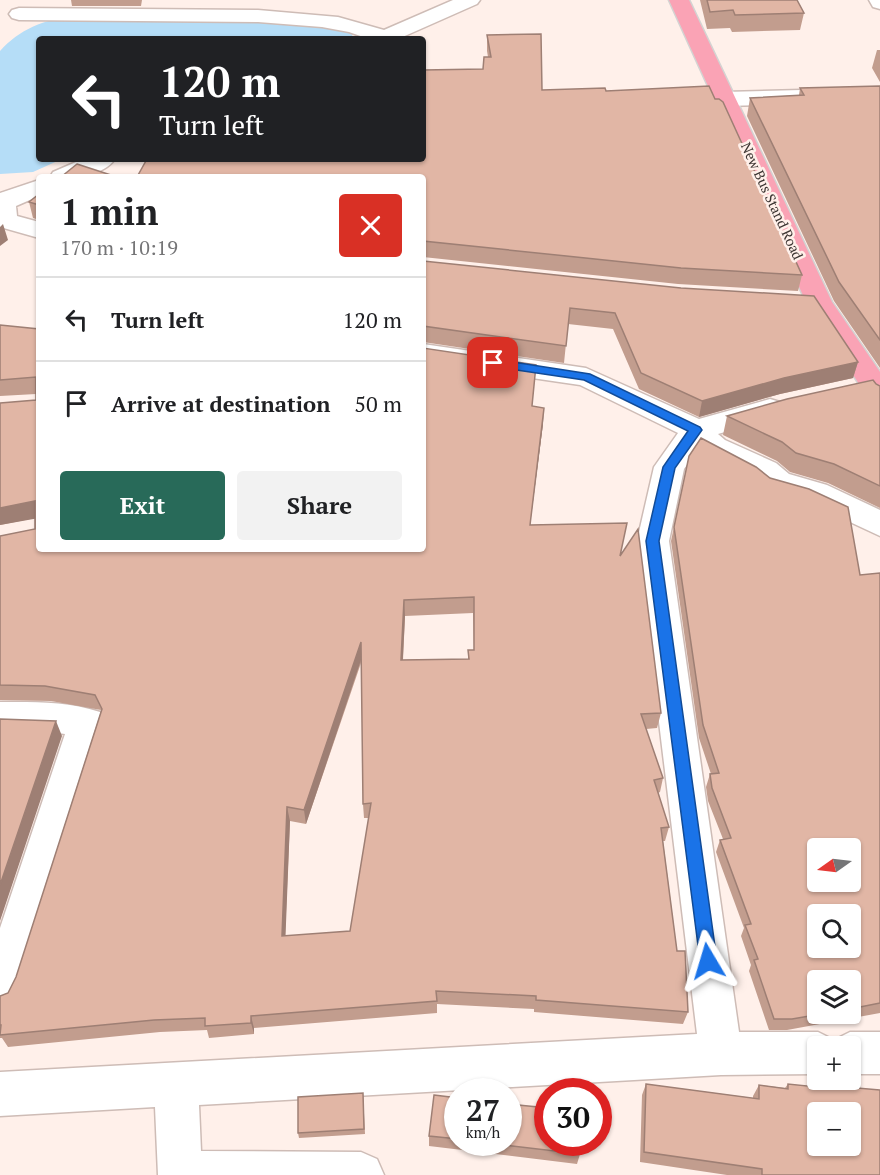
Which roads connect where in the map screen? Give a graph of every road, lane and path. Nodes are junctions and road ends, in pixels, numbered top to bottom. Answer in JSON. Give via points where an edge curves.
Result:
{"nodes":[{"id":1,"x":470,"y":0,"type":"edge"},
{"id":2,"x":679,"y":0,"type":"edge"},
{"id":3,"x":20,"y":13,"type":"edge"},
{"id":4,"x":378,"y":36,"type":"edge"},
{"id":5,"x":387,"y":36,"type":"edge"},
{"id":6,"x":880,"y":95,"type":"edge"},
{"id":7,"x":724,"y":99,"type":"junction"},
{"id":8,"x":96,"y":162,"type":"edge"},
{"id":9,"x":69,"y":174,"type":"edge"},
{"id":10,"x":36,"y":188,"type":"edge"},
{"id":11,"x":2,"y":201,"type":"edge"},
{"id":12,"x":36,"y":229,"type":"edge"},
{"id":13,"x":426,"y":353,"type":"edge"},
{"id":14,"x":866,"y":391,"type":"edge"},
{"id":15,"x":801,"y":401,"type":"edge"},
{"id":16,"x":696,"y":430,"type":"junction"},
{"id":17,"x":880,"y":524,"type":"edge"},
{"id":18,"x":0,"y":717,"type":"edge"},
{"id":19,"x":0,"y":989,"type":"edge"},
{"id":20,"x":807,"y":1053,"type":"edge"},
{"id":21,"x":861,"y":1053,"type":"edge"},
{"id":22,"x":880,"y":1053,"type":"edge"},
{"id":23,"x":721,"y":1054,"type":"junction"},
{"id":24,"x":176,"y":1084,"type":"junction"},
{"id":25,"x":0,"y":1094,"type":"edge"},
{"id":26,"x":361,"y":1175,"type":"edge"}],
"edges":[{"from":1,"to":5,"type":"street"},
{"from":2,"to":7,"type":"highway","name":"New Bus Stand Road"},
{"from":3,"to":4,"type":"street","via":[[208,14],[311,20],[353,25]]},
{"from":6,"to":7,"type":"street"},
{"from":7,"to":14,"type":"highway","name":"New Bus Stand Road","via":[[807,301]]},
{"from":8,"to":9,"type":"street"},
{"from":10,"to":11,"type":"street"},
{"from":11,"to":12,"type":"street","via":[[5,220]]},
{"from":13,"to":16,"type":"street","via":[[586,376]]},
{"from":15,"to":16,"type":"street"},
{"from":16,"to":17,"type":"street","via":[[714,447],[765,471],[778,482],[816,492]]},
{"from":16,"to":23,"type":"street","via":[[669,467],[653,541]]},
{"from":18,"to":19,"type":"street","via":[[51,717],[87,723]]},
{"from":20,"to":23,"type":"street"},
{"from":21,"to":22,"type":"street"},
{"from":23,"to":24,"type":"street"},
{"from":24,"to":25,"type":"street"},
{"from":24,"to":26,"type":"street","via":[[180,1173]]}]}
